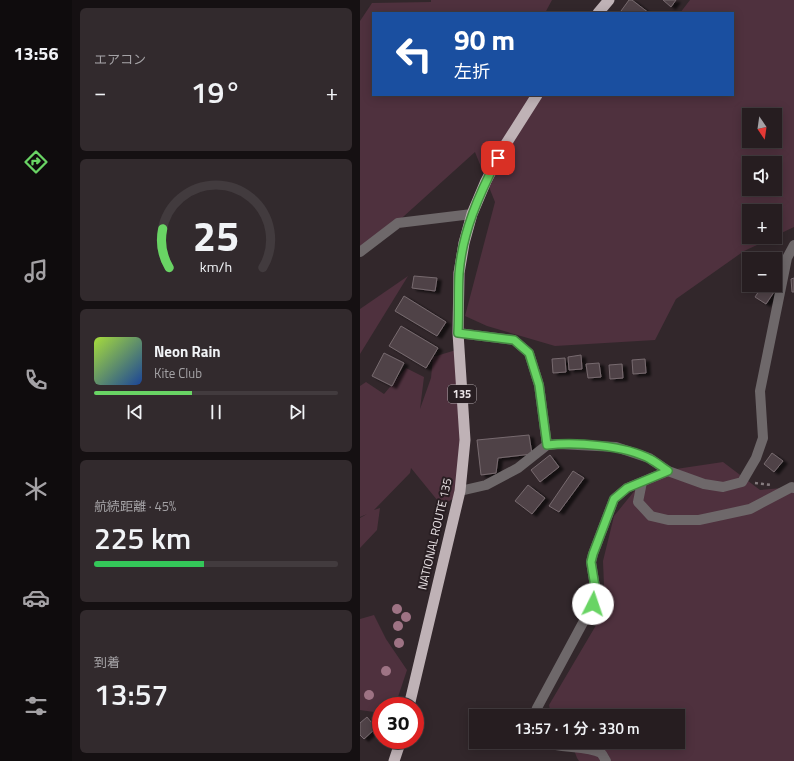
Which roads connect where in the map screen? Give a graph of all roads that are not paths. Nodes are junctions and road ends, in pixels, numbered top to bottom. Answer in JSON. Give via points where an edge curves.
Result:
{"nodes":[{"id":1,"x":609,"y":0,"type":"edge"},
{"id":2,"x":599,"y":12,"type":"edge"},
{"id":3,"x":536,"y":96,"type":"edge"},
{"id":4,"x":472,"y":214,"type":"junction"},
{"id":5,"x":794,"y":245,"type":"edge"},
{"id":6,"x":360,"y":252,"type":"edge"},
{"id":7,"x":458,"y":333,"type":"junction"},
{"id":8,"x":547,"y":445,"type":"junction"},
{"id":9,"x":668,"y":471,"type":"junction"},
{"id":10,"x":642,"y":482,"type":"junction"},
{"id":11,"x":793,"y":488,"type":"edge"},
{"id":12,"x":460,"y":491,"type":"junction"},
{"id":13,"x":411,"y":697,"type":"edge"},
{"id":14,"x":537,"y":709,"type":"edge"},
{"id":15,"x":397,"y":749,"type":"edge"},
{"id":16,"x":584,"y":749,"type":"edge"},
{"id":17,"x":394,"y":761,"type":"edge"},
{"id":18,"x":606,"y":761,"type":"edge"}],
"edges":[{"from":1,"to":2,"type":"highway"},
{"from":3,"to":4,"type":"highway","name":"NATIONAL ROUTE 135","number":"135","via":[[504,147]]},
{"from":4,"to":6,"type":"street","via":[[398,223]]},
{"from":4,"to":7,"type":"highway","name":"NATIONAL ROUTE 135","number":"135","via":[[459,274]]},
{"from":5,"to":9,"type":"street","via":[[787,258],[760,391],[763,438],[756,458],[742,482],[723,487],[704,484]]},
{"from":7,"to":8,"type":"street","via":[[514,340],[529,353],[539,385]]},
{"from":7,"to":12,"type":"highway","name":"NATIONAL ROUTE 135","number":"135","via":[[465,440]]},
{"from":8,"to":9,"type":"street","via":[[616,447],[649,458]]},
{"from":8,"to":12,"type":"street","via":[[518,468],[486,486]]},
{"from":9,"to":10,"type":"street"},
{"from":10,"to":11,"type":"street","via":[[638,502],[651,516],[668,520],[700,520],[750,509]]},
{"from":10,"to":14,"type":"street","via":[[627,488],[614,499],[591,562],[596,593],[593,604]]},
{"from":12,"to":13,"type":"highway","name":"NATIONAL ROUTE 135","number":"135"},
{"from":15,"to":17,"type":"highway"},
{"from":16,"to":18,"type":"street","via":[[602,754]]}]}
